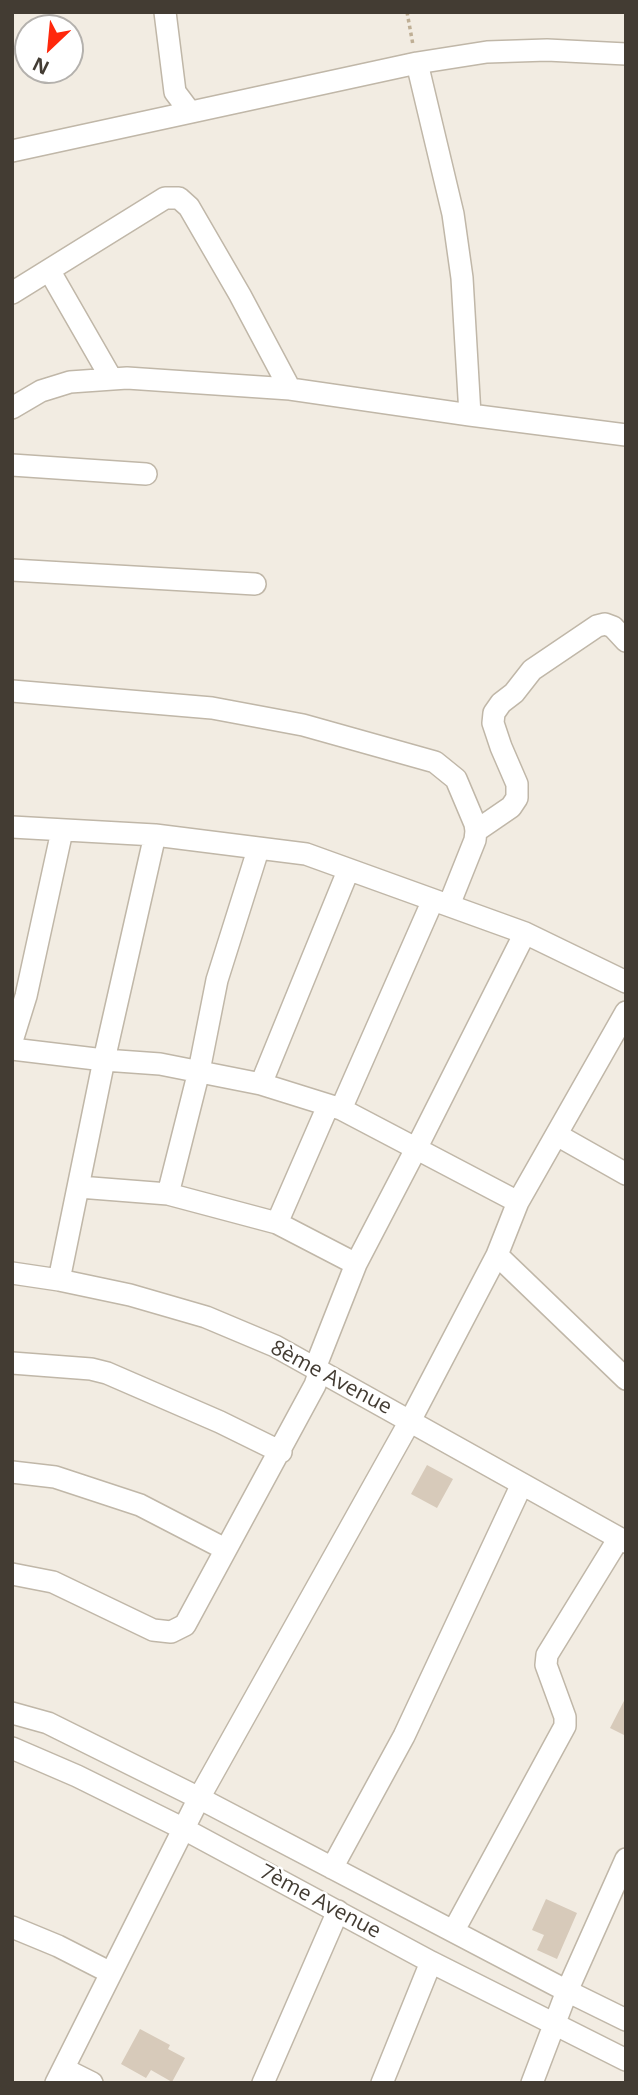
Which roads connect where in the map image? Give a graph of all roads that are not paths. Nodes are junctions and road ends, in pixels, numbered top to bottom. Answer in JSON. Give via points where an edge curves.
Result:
{"nodes":[{"id":1,"x":165,"y":12,"type":"edge"},
{"id":2,"x":626,"y":54,"type":"edge"},
{"id":3,"x":417,"y":63,"type":"junction"},
{"id":4,"x":190,"y":112,"type":"junction"},
{"id":5,"x":12,"y":150,"type":"edge"},
{"id":6,"x":49,"y":270,"type":"junction"},
{"id":7,"x":12,"y":293,"type":"edge"},
{"id":8,"x":111,"y":378,"type":"junction"},
{"id":9,"x":290,"y":388,"type":"junction"},
{"id":10,"x":12,"y":409,"type":"edge"},
{"id":11,"x":470,"y":415,"type":"junction"},
{"id":12,"x":626,"y":435,"type":"edge"},
{"id":13,"x":12,"y":465,"type":"edge"},
{"id":14,"x":146,"y":474,"type":"dead end"},
{"id":15,"x":12,"y":570,"type":"edge"},
{"id":16,"x":255,"y":584,"type":"dead end"},
{"id":17,"x":626,"y":641,"type":"edge"},
{"id":18,"x":12,"y":691,"type":"edge"},
{"id":19,"x":12,"y":827,"type":"edge"},
{"id":20,"x":62,"y":831,"type":"junction"},
{"id":21,"x":476,"y":831,"type":"junction"},
{"id":22,"x":155,"y":835,"type":"junction"},
{"id":23,"x":258,"y":850,"type":"junction"},
{"id":24,"x":348,"y":871,"type":"junction"},
{"id":25,"x":441,"y":902,"type":"junction"},
{"id":26,"x":525,"y":933,"type":"junction"},
{"id":27,"x":22,"y":958,"type":"edge"},
{"id":28,"x":626,"y":982,"type":"edge"},
{"id":29,"x":626,"y":1012,"type":"edge"},
{"id":30,"x":12,"y":1041,"type":"edge"},
{"id":31,"x":12,"y":1049,"type":"edge"},
{"id":32,"x":104,"y":1060,"type":"junction"},
{"id":33,"x":199,"y":1071,"type":"junction"},
{"id":34,"x":261,"y":1084,"type":"junction"},
{"id":35,"x":335,"y":1107,"type":"junction"},
{"id":36,"x":557,"y":1135,"type":"junction"},
{"id":37,"x":417,"y":1147,"type":"junction"},
{"id":38,"x":626,"y":1174,"type":"edge"},
{"id":39,"x":79,"y":1187,"type":"junction"},
{"id":40,"x":168,"y":1194,"type":"junction"},
{"id":41,"x":519,"y":1202,"type":"junction"},
{"id":42,"x":277,"y":1223,"type":"junction"},
{"id":43,"x":497,"y":1255,"type":"junction"},
{"id":44,"x":356,"y":1264,"type":"junction"},
{"id":45,"x":12,"y":1273,"type":"edge"},
{"id":46,"x":59,"y":1280,"type":"junction"},
{"id":47,"x":12,"y":1363,"type":"edge"},
{"id":48,"x":315,"y":1368,"type":"junction"},
{"id":49,"x":626,"y":1379,"type":"edge"},
{"id":50,"x":410,"y":1421,"type":"junction"},
{"id":51,"x":281,"y":1452,"type":"junction"},
{"id":52,"x":12,"y":1472,"type":"edge"},
{"id":53,"x":521,"y":1486,"type":"junction"},
{"id":54,"x":622,"y":1540,"type":"edge"},
{"id":55,"x":225,"y":1549,"type":"junction"},
{"id":56,"x":12,"y":1574,"type":"edge"},
{"id":57,"x":12,"y":1713,"type":"edge"},
{"id":58,"x":12,"y":1748,"type":"edge"},
{"id":59,"x":199,"y":1798,"type":"junction"},
{"id":60,"x":184,"y":1829,"type":"junction"},
{"id":61,"x":626,"y":1859,"type":"edge"},
{"id":62,"x":332,"y":1868,"type":"junction"},
{"id":63,"x":338,"y":1911,"type":"junction"},
{"id":64,"x":12,"y":1927,"type":"edge"},
{"id":65,"x":454,"y":1930,"type":"junction"},
{"id":66,"x":431,"y":1962,"type":"junction"},
{"id":67,"x":111,"y":1973,"type":"junction"},
{"id":68,"x":567,"y":1991,"type":"junction"},
{"id":69,"x":626,"y":2020,"type":"edge"},
{"id":70,"x":555,"y":2026,"type":"junction"},
{"id":71,"x":626,"y":2060,"type":"edge"},
{"id":72,"x":60,"y":2076,"type":"edge"},
{"id":73,"x":92,"y":2083,"type":"edge"},
{"id":74,"x":263,"y":2083,"type":"edge"},
{"id":75,"x":382,"y":2083,"type":"edge"},
{"id":76,"x":532,"y":2083,"type":"edge"}],
"edges":[{"from":1,"to":4,"type":"street","via":[[174,92]]},
{"from":2,"to":3,"type":"street","via":[[487,52]]},
{"from":3,"to":4,"type":"street"},
{"from":3,"to":11,"type":"street","via":[[453,214],[462,278]]},
{"from":4,"to":5,"type":"street"},
{"from":6,"to":7,"type":"street"},
{"from":6,"to":8,"type":"street"},
{"from":6,"to":9,"type":"street","via":[[165,198],[179,198],[189,207]]},
{"from":8,"to":9,"type":"street"},
{"from":8,"to":10,"type":"street","via":[[70,382],[41,391]]},
{"from":9,"to":11,"type":"street"},
{"from":11,"to":12,"type":"street"},
{"from":13,"to":14,"type":"street"},
{"from":15,"to":16,"type":"street"},
{"from":17,"to":21,"type":"street","via":[[613,627],[597,626],[532,670],[501,703],[493,723],[517,784],[517,798]]},
{"from":18,"to":21,"type":"street","via":[[212,708],[303,725],[435,762],[456,779]]},
{"from":19,"to":20,"type":"street"},
{"from":20,"to":22,"type":"street"},
{"from":20,"to":27,"type":"street"},
{"from":21,"to":25,"type":"street"},
{"from":22,"to":23,"type":"street"},
{"from":22,"to":32,"type":"street"},
{"from":23,"to":24,"type":"street","via":[[306,855]]},
{"from":23,"to":33,"type":"street","via":[[217,980]]},
{"from":24,"to":25,"type":"street"},
{"from":24,"to":34,"type":"street"},
{"from":25,"to":26,"type":"street"},
{"from":25,"to":35,"type":"street"},
{"from":26,"to":28,"type":"street"},
{"from":26,"to":37,"type":"street"},
{"from":27,"to":30,"type":"street","via":[[26,996]]},
{"from":29,"to":36,"type":"street"},
{"from":31,"to":32,"type":"street"},
{"from":32,"to":33,"type":"street"},
{"from":32,"to":39,"type":"street"},
{"from":33,"to":34,"type":"street"},
{"from":33,"to":40,"type":"street"},
{"from":34,"to":35,"type":"street"},
{"from":35,"to":37,"type":"street"},
{"from":35,"to":42,"type":"street"},
{"from":36,"to":38,"type":"street"},
{"from":36,"to":41,"type":"street"},
{"from":37,"to":41,"type":"street"},
{"from":37,"to":44,"type":"street"},
{"from":39,"to":40,"type":"street"},
{"from":39,"to":46,"type":"street"},
{"from":40,"to":42,"type":"street"},
{"from":41,"to":43,"type":"street"},
{"from":42,"to":44,"type":"street"},
{"from":43,"to":49,"type":"street"},
{"from":43,"to":50,"type":"street"},
{"from":44,"to":48,"type":"street"},
{"from":45,"to":46,"type":"street","name":"8ème Avenue"},
{"from":46,"to":48,"type":"street","name":"8ème Avenue","via":[[206,1317]]},
{"from":47,"to":51,"type":"street","via":[[107,1373]]},
{"from":48,"to":50,"type":"street","name":"8ème Avenue"},
{"from":48,"to":51,"type":"street","via":[[317,1381]]},
{"from":50,"to":53,"type":"street","name":"8ème Avenue"},
{"from":50,"to":59,"type":"street"},
{"from":51,"to":55,"type":"street"},
{"from":52,"to":55,"type":"street","via":[[55,1477],[140,1505]]},
{"from":53,"to":54,"type":"street","name":"8ème Avenue"},
{"from":53,"to":62,"type":"street","via":[[404,1736]]},
{"from":54,"to":65,"type":"street","via":[[547,1655],[565,1726]]},
{"from":55,"to":56,"type":"street","via":[[185,1625],[171,1632],[153,1630],[53,1582]]},
{"from":57,"to":59,"type":"street","name":"7ème Avenue","via":[[48,1723]]},
{"from":58,"to":60,"type":"street","name":"7ème Avenue"},
{"from":59,"to":60,"type":"street"},
{"from":59,"to":62,"type":"street","name":"7ème Avenue"},
{"from":60,"to":63,"type":"street","name":"7ème Avenue"},
{"from":60,"to":67,"type":"street"},
{"from":61,"to":68,"type":"street"},
{"from":62,"to":65,"type":"street","name":"7ème Avenue"},
{"from":63,"to":66,"type":"street","name":"7ème Avenue"},
{"from":63,"to":74,"type":"street"},
{"from":64,"to":67,"type":"street"},
{"from":65,"to":68,"type":"street","name":"7ème Avenue"},
{"from":66,"to":70,"type":"street","name":"7ème Avenue"},
{"from":66,"to":75,"type":"street"},
{"from":67,"to":72,"type":"street"},
{"from":68,"to":69,"type":"street","name":"7ème Avenue"},
{"from":68,"to":70,"type":"street"},
{"from":70,"to":71,"type":"street","name":"7ème Avenue"},
{"from":70,"to":76,"type":"street"},
{"from":72,"to":73,"type":"street"}]}
